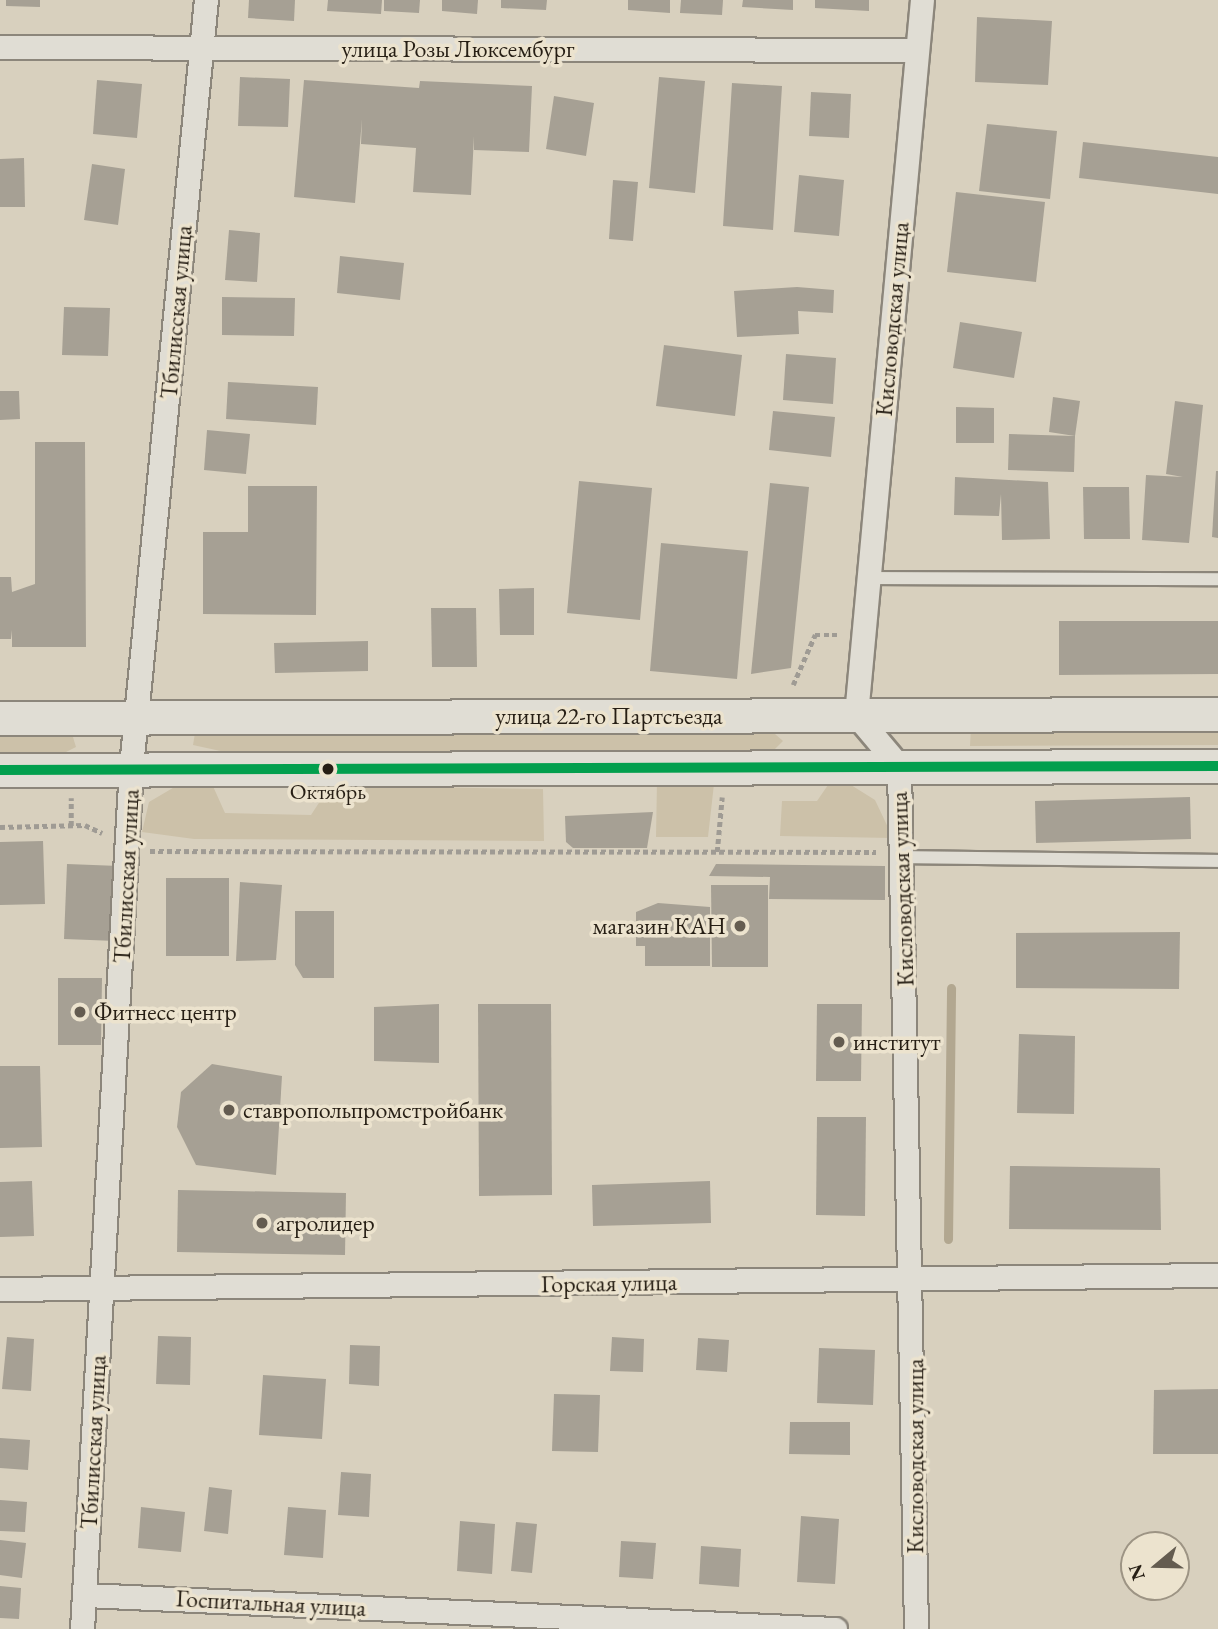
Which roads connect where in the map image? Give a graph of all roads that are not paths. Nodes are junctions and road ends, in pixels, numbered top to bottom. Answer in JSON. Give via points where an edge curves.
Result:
{"nodes":[{"id":1,"x":206,"y":0,"type":"edge"},
{"id":2,"x":922,"y":0,"type":"edge"},
{"id":3,"x":0,"y":47,"type":"edge"},
{"id":4,"x":201,"y":48,"type":"junction"},
{"id":5,"x":917,"y":50,"type":"junction"},
{"id":6,"x":868,"y":578,"type":"junction"},
{"id":7,"x":1218,"y":579,"type":"edge"},
{"id":8,"x":1218,"y":714,"type":"edge"},
{"id":9,"x":856,"y":715,"type":"junction"},
{"id":10,"x":0,"y":718,"type":"edge"},
{"id":11,"x":138,"y":719,"type":"junction"},
{"id":12,"x":899,"y":766,"type":"junction"},
{"id":13,"x":1218,"y":766,"type":"edge"},
{"id":14,"x":131,"y":767,"type":"junction"},
{"id":15,"x":0,"y":770,"type":"edge"},
{"id":16,"x":1218,"y":861,"type":"edge"},
{"id":17,"x":901,"y":868,"type":"junction"},
{"id":18,"x":1218,"y":1275,"type":"edge"},
{"id":19,"x":914,"y":1280,"type":"junction"},
{"id":20,"x":0,"y":1289,"type":"edge"},
{"id":21,"x":102,"y":1289,"type":"junction"},
{"id":22,"x":85,"y":1595,"type":"junction"},
{"id":23,"x":82,"y":1629,"type":"edge"},
{"id":24,"x":835,"y":1629,"type":"edge"},
{"id":25,"x":916,"y":1629,"type":"edge"}],
"edges":[{"from":1,"to":4,"type":"street","name":"Тбилисская улица"},
{"from":2,"to":5,"type":"street","name":"Кисловодская улица"},
{"from":3,"to":4,"type":"street","name":"улица Розы Люксембург"},
{"from":4,"to":5,"type":"street","name":"улица Розы Люксембург"},
{"from":4,"to":11,"type":"street","name":"Тбилисская улица"},
{"from":5,"to":6,"type":"street","name":"Кисловодская улица"},
{"from":6,"to":7,"type":"lane"},
{"from":6,"to":9,"type":"street","name":"Кисловодская улица"},
{"from":8,"to":9,"type":"main road","name":"улица 22-го Партсъезда"},
{"from":9,"to":11,"type":"main road","name":"улица 22-го Партсъезда"},
{"from":9,"to":12,"type":"street","name":"Кисловодская улица"},
{"from":10,"to":11,"type":"main road","name":"улица 22-го Партсъезда"},
{"from":11,"to":14,"type":"street","name":"Тбилисская улица"},
{"from":12,"to":13,"type":"main road","name":"улица 22-го Партсъезда"},
{"from":12,"to":14,"type":"main road","name":"улица 22-го Партсъезда"},
{"from":12,"to":17,"type":"street","name":"Кисловодская улица"},
{"from":14,"to":15,"type":"main road","name":"улица 22-го Партсъезда"},
{"from":14,"to":21,"type":"street","name":"Тбилисская улица"},
{"from":16,"to":17,"type":"lane"},
{"from":17,"to":19,"type":"street","name":"Кисловодская улица"},
{"from":18,"to":19,"type":"street","name":"Горская улица"},
{"from":19,"to":21,"type":"street","name":"Горская улица"},
{"from":19,"to":25,"type":"street","name":"Кисловодская улица"},
{"from":20,"to":21,"type":"street","name":"Горская улица"},
{"from":21,"to":22,"type":"street","name":"Тбилисская улица"},
{"from":22,"to":23,"type":"street","name":"Тбилисская улица"},
{"from":22,"to":24,"type":"street","name":"Госпитальная улица"}]}
